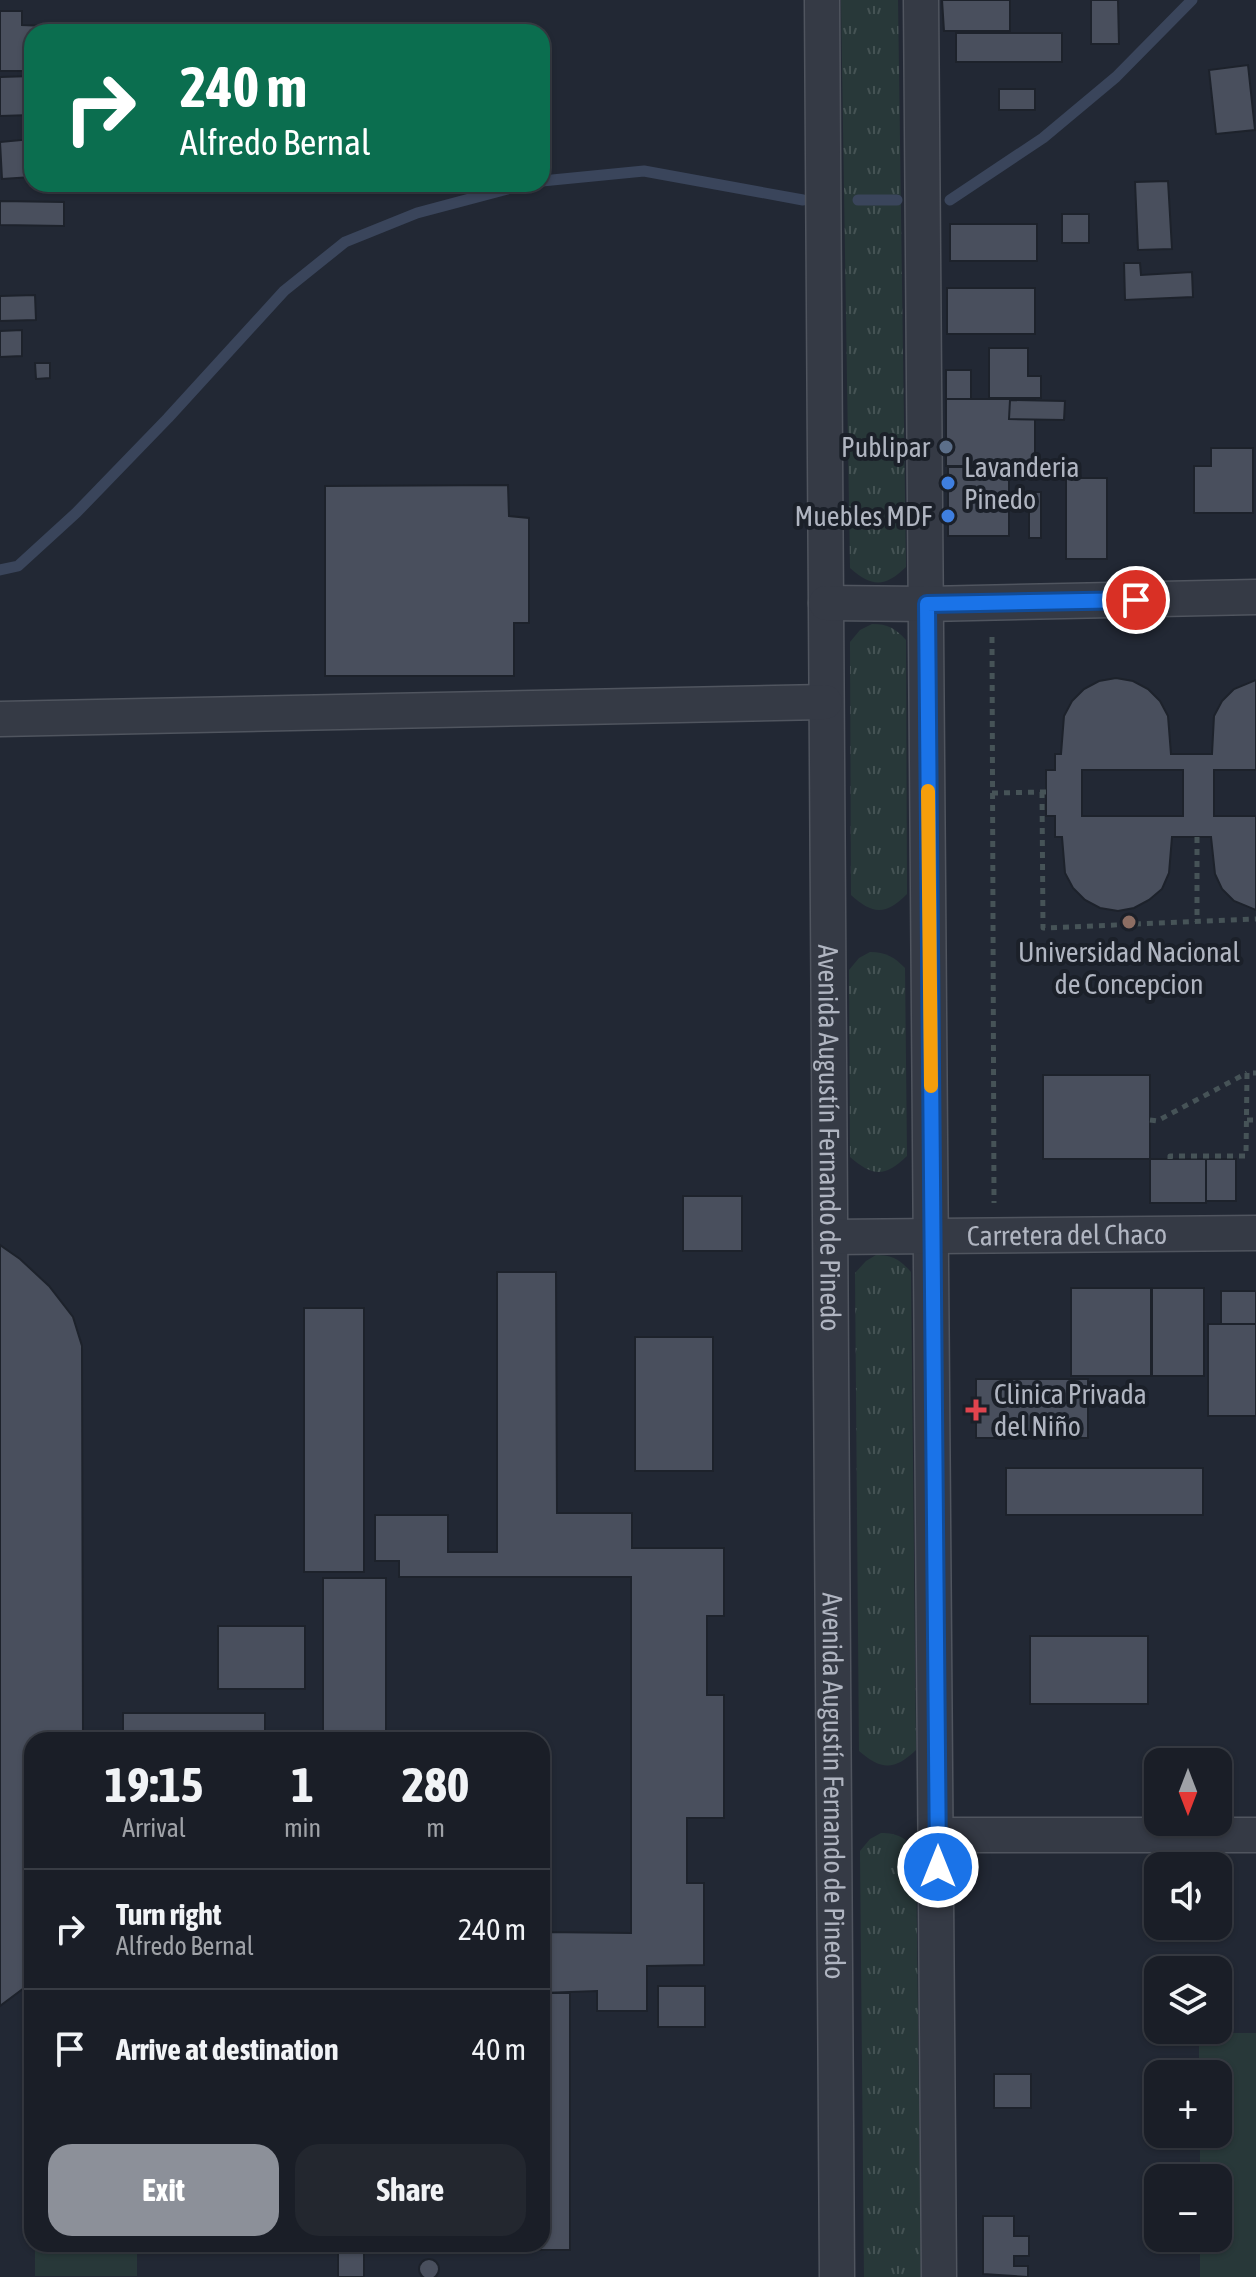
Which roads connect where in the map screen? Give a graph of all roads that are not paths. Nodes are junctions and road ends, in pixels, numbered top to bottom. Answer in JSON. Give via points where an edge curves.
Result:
{"nodes":[{"id":1,"x":822,"y":0,"type":"edge"},
{"id":2,"x":921,"y":0,"type":"edge"},
{"id":3,"x":1256,"y":597,"type":"edge"},
{"id":4,"x":826,"y":603,"type":"junction"},
{"id":5,"x":927,"y":604,"type":"junction"},
{"id":6,"x":825,"y":702,"type":"junction"},
{"id":7,"x":0,"y":719,"type":"edge"},
{"id":8,"x":1256,"y":1233,"type":"edge"},
{"id":9,"x":831,"y":1237,"type":"junction"},
{"id":10,"x":933,"y":1237,"type":"junction"},
{"id":11,"x":938,"y":1835,"type":"junction"},
{"id":12,"x":1256,"y":1835,"type":"edge"},
{"id":13,"x":837,"y":2277,"type":"edge"},
{"id":14,"x":939,"y":2277,"type":"edge"}],
"edges":[{"from":1,"to":4,"type":"street","name":"Avenida Augustín Fernando de Pinedo"},
{"from":2,"to":5,"type":"street"},
{"from":3,"to":5,"type":"street"},
{"from":4,"to":5,"type":"street"},
{"from":4,"to":6,"type":"street","name":"Avenida Augustín Fernando de Pinedo"},
{"from":5,"to":10,"type":"street"},
{"from":6,"to":7,"type":"street"},
{"from":6,"to":9,"type":"street","name":"Avenida Augustín Fernando de Pinedo"},
{"from":8,"to":10,"type":"street","name":"Carretera del Chaco"},
{"from":9,"to":10,"type":"street","name":"Carretera del Chaco"},
{"from":9,"to":13,"type":"street","name":"Avenida Augustín Fernando de Pinedo"},
{"from":10,"to":11,"type":"street"},
{"from":11,"to":12,"type":"street"},
{"from":11,"to":14,"type":"street"}]}
